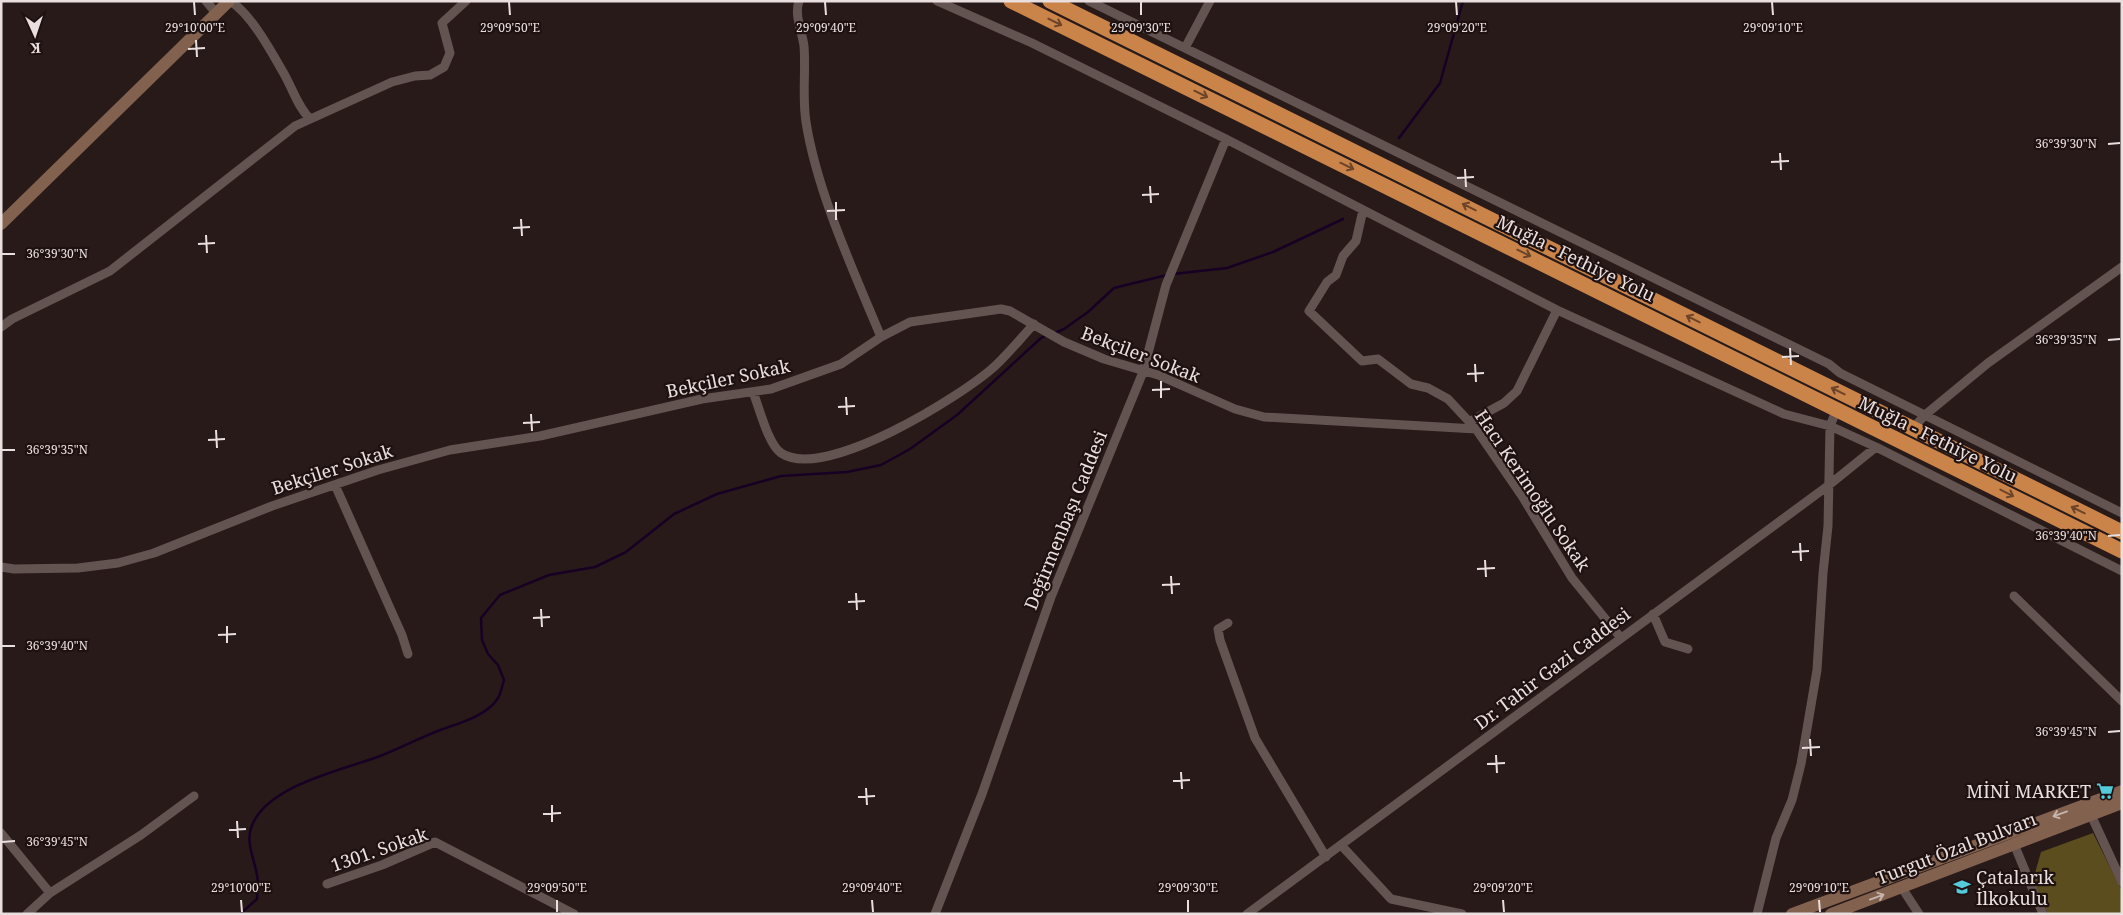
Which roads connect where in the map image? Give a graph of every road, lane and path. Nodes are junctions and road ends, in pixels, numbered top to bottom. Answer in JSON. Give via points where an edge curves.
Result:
{"nodes":[{"id":1,"x":206,"y":1,"type":"edge"},
{"id":2,"x":230,"y":1,"type":"edge"},
{"id":3,"x":466,"y":1,"type":"edge"},
{"id":4,"x":799,"y":1,"type":"edge"},
{"id":5,"x":937,"y":1,"type":"edge"},
{"id":6,"x":1011,"y":1,"type":"edge"},
{"id":7,"x":1050,"y":1,"type":"edge"},
{"id":8,"x":1089,"y":1,"type":"edge"},
{"id":9,"x":1210,"y":1,"type":"edge"},
{"id":10,"x":1101,"y":7,"type":"junction"},
{"id":11,"x":217,"y":14,"type":"junction"},
{"id":12,"x":1101,"y":25,"type":"junction"},
{"id":13,"x":1184,"y":48,"type":"junction"},
{"id":14,"x":310,"y":119,"type":"junction"},
{"id":15,"x":1342,"y":126,"type":"junction"},
{"id":16,"x":1226,"y":139,"type":"junction"},
{"id":17,"x":1335,"y":142,"type":"junction"},
{"id":18,"x":1363,"y":210,"type":"junction"},
{"id":19,"x":1,"y":224,"type":"edge"},
{"id":20,"x":2122,"y":267,"type":"edge"},
{"id":21,"x":1556,"y":310,"type":"junction"},
{"id":22,"x":1034,"y":324,"type":"junction"},
{"id":23,"x":1,"y":327,"type":"edge"},
{"id":24,"x":881,"y":337,"type":"junction"},
{"id":25,"x":1143,"y":372,"type":"junction"},
{"id":26,"x":753,"y":392,"type":"junction"},
{"id":27,"x":1837,"y":409,"type":"junction"},
{"id":28,"x":1925,"y":415,"type":"junction"},
{"id":29,"x":1472,"y":425,"type":"junction"},
{"id":30,"x":1830,"y":426,"type":"junction"},
{"id":31,"x":1914,"y":428,"type":"junction"},
{"id":32,"x":1876,"y":447,"type":"junction"},
{"id":33,"x":334,"y":485,"type":"junction"},
{"id":34,"x":1829,"y":485,"type":"junction"},
{"id":35,"x":2122,"y":513,"type":"edge"},
{"id":36,"x":2122,"y":532,"type":"edge"},
{"id":37,"x":2122,"y":551,"type":"edge"},
{"id":38,"x":1,"y":567,"type":"edge"},
{"id":39,"x":2122,"y":571,"type":"edge"},
{"id":40,"x":2014,"y":596,"type":"dead end"},
{"id":41,"x":1653,"y":614,"type":"junction"},
{"id":42,"x":1228,"y":623,"type":"dead end"},
{"id":43,"x":1621,"y":638,"type":"junction"},
{"id":44,"x":1688,"y":648,"type":"dead end"},
{"id":45,"x":408,"y":654,"type":"dead end"},
{"id":46,"x":2122,"y":701,"type":"edge"},
{"id":47,"x":2122,"y":791,"type":"edge"},
{"id":48,"x":194,"y":796,"type":"dead end"},
{"id":49,"x":2122,"y":803,"type":"edge"},
{"id":50,"x":2091,"y":815,"type":"junction"},
{"id":51,"x":1,"y":833,"type":"edge"},
{"id":52,"x":2014,"y":844,"type":"junction"},
{"id":53,"x":1341,"y":845,"type":"junction"},
{"id":54,"x":1326,"y":857,"type":"junction"},
{"id":55,"x":2122,"y":882,"type":"edge"},
{"id":56,"x":327,"y":884,"type":"dead end"},
{"id":57,"x":1902,"y":888,"type":"junction"},
{"id":58,"x":50,"y":893,"type":"junction"},
{"id":59,"x":26,"y":914,"type":"edge"},
{"id":60,"x":574,"y":914,"type":"edge"},
{"id":61,"x":935,"y":914,"type":"edge"},
{"id":62,"x":1247,"y":914,"type":"edge"},
{"id":63,"x":1462,"y":914,"type":"edge"},
{"id":64,"x":1757,"y":914,"type":"edge"},
{"id":65,"x":1792,"y":914,"type":"edge"},
{"id":66,"x":1831,"y":914,"type":"edge"},
{"id":67,"x":1919,"y":914,"type":"edge"},
{"id":68,"x":2044,"y":914,"type":"edge"}],
"edges":[{"from":1,"to":11,"type":"street"},
{"from":2,"to":11,"type":"main road"},
{"from":2,"to":14,"type":"street","via":[[242,8],[284,73],[302,111]]},
{"from":3,"to":14,"type":"street","via":[[442,23],[450,53],[444,67],[430,75],[392,82]]},
{"from":4,"to":24,"type":"street","via":[[797,8],[804,46],[806,121],[810,142],[846,253]]},
{"from":5,"to":16,"type":"street","via":[[1032,43]]},
{"from":6,"to":27,"type":"highway","name":"Muğla - Fethiye Yolu","one_way":true},
{"from":7,"to":12,"type":"highway","name":"Muğla - Fethiye Yolu"},
{"from":8,"to":10,"type":"street"},
{"from":9,"to":13,"type":"street"},
{"from":10,"to":12,"type":"street"},
{"from":10,"to":13,"type":"street"},
{"from":11,"to":19,"type":"main road"},
{"from":12,"to":17,"type":"highway","name":"Muğla - Fethiye Yolu"},
{"from":13,"to":15,"type":"street"},
{"from":14,"to":23,"type":"street","via":[[295,126],[110,271]]},
{"from":15,"to":17,"type":"street"},
{"from":15,"to":28,"type":"street","via":[[1829,364],[1840,373]]},
{"from":16,"to":18,"type":"street"},
{"from":16,"to":25,"type":"street","name":"Değirmenbaşı Caddesi","via":[[1166,285]]},
{"from":31,"to":17,"type":"highway","name":"Muğla - Fethiye Yolu","one_way":true},
{"from":18,"to":21,"type":"street"},
{"from":18,"to":29,"type":"street","name":"Hacı Kerimoğlu Sokak","via":[[1356,241],[1309,311],[1362,360],[1378,359],[1411,384],[1448,398]]},
{"from":20,"to":28,"type":"street","via":[[1988,363]]},
{"from":21,"to":29,"type":"street","via":[[1517,391]]},
{"from":21,"to":30,"type":"street","via":[[1784,414]]},
{"from":22,"to":24,"type":"street","name":"Bekçiler Sokak","via":[[1001,309],[910,322]]},
{"from":22,"to":25,"type":"street","name":"Bekçiler Sokak","via":[[1064,342]]},
{"from":22,"to":26,"type":"street","via":[[994,366],[932,410],[874,441],[839,454],[797,458],[782,454],[774,446]]},
{"from":24,"to":26,"type":"street","name":"Bekçiler Sokak","via":[[841,364],[771,389]]},
{"from":25,"to":29,"type":"street","name":"Bekçiler Sokak","via":[[1264,417]]},
{"from":25,"to":61,"type":"street","name":"Değirmenbaşı Caddesi","via":[[1053,592],[982,794]]},
{"from":26,"to":33,"type":"street","name":"Bekçiler Sokak","via":[[702,398],[540,436],[450,450]]},
{"from":27,"to":30,"type":"street"},
{"from":27,"to":37,"type":"highway","name":"Muğla - Fethiye Yolu","one_way":true},
{"from":28,"to":31,"type":"street"},
{"from":28,"to":35,"type":"street"},
{"from":29,"to":43,"type":"street","name":"Hacı Kerimoğlu Sokak","via":[[1522,496],[1572,578]]},
{"from":30,"to":32,"type":"street"},
{"from":30,"to":34,"type":"street"},
{"from":36,"to":31,"type":"highway","name":"Muğla - Fethiye Yolu","one_way":true},
{"from":32,"to":34,"type":"street","name":"Dr. Tahir Gazi Caddesi"},
{"from":32,"to":39,"type":"street"},
{"from":33,"to":38,"type":"street","name":"Bekçiler Sokak","via":[[154,553],[118,563],[78,568]]},
{"from":33,"to":45,"type":"street"},
{"from":34,"to":41,"type":"street","name":"Dr. Tahir Gazi Caddesi"},
{"from":34,"to":64,"type":"street","via":[[1816,679],[1792,800],[1776,838]]},
{"from":40,"to":46,"type":"street"},
{"from":41,"to":43,"type":"street","name":"Dr. Tahir Gazi Caddesi"},
{"from":41,"to":44,"type":"street","via":[[1665,642]]},
{"from":42,"to":54,"type":"street","via":[[1218,629],[1220,640],[1255,738]]},
{"from":43,"to":53,"type":"street","name":"Dr. Tahir Gazi Caddesi"},
{"from":47,"to":65,"type":"main road","name":"Turgut Özal Bulvarı","one_way":true},
{"from":48,"to":58,"type":"street","via":[[141,835]]},
{"from":49,"to":50,"type":"main road","name":"Turgut Özal Bulvarı"},
{"from":50,"to":52,"type":"main road","name":"Turgut Özal Bulvarı"},
{"from":50,"to":55,"type":"street"},
{"from":51,"to":58,"type":"street"},
{"from":52,"to":57,"type":"main road","name":"Turgut Özal Bulvarı"},
{"from":52,"to":68,"type":"street"},
{"from":53,"to":54,"type":"street","name":"Dr. Tahir Gazi Caddesi"},
{"from":53,"to":63,"type":"street","via":[[1391,899]]},
{"from":54,"to":62,"type":"street","name":"Dr. Tahir Gazi Caddesi"},
{"from":56,"to":60,"type":"street","name":"1301. Sokak","via":[[434,842]]},
{"from":66,"to":57,"type":"main road","name":"Turgut Özal Bulvarı","one_way":true},
{"from":57,"to":67,"type":"street"},
{"from":58,"to":59,"type":"street"}]}
